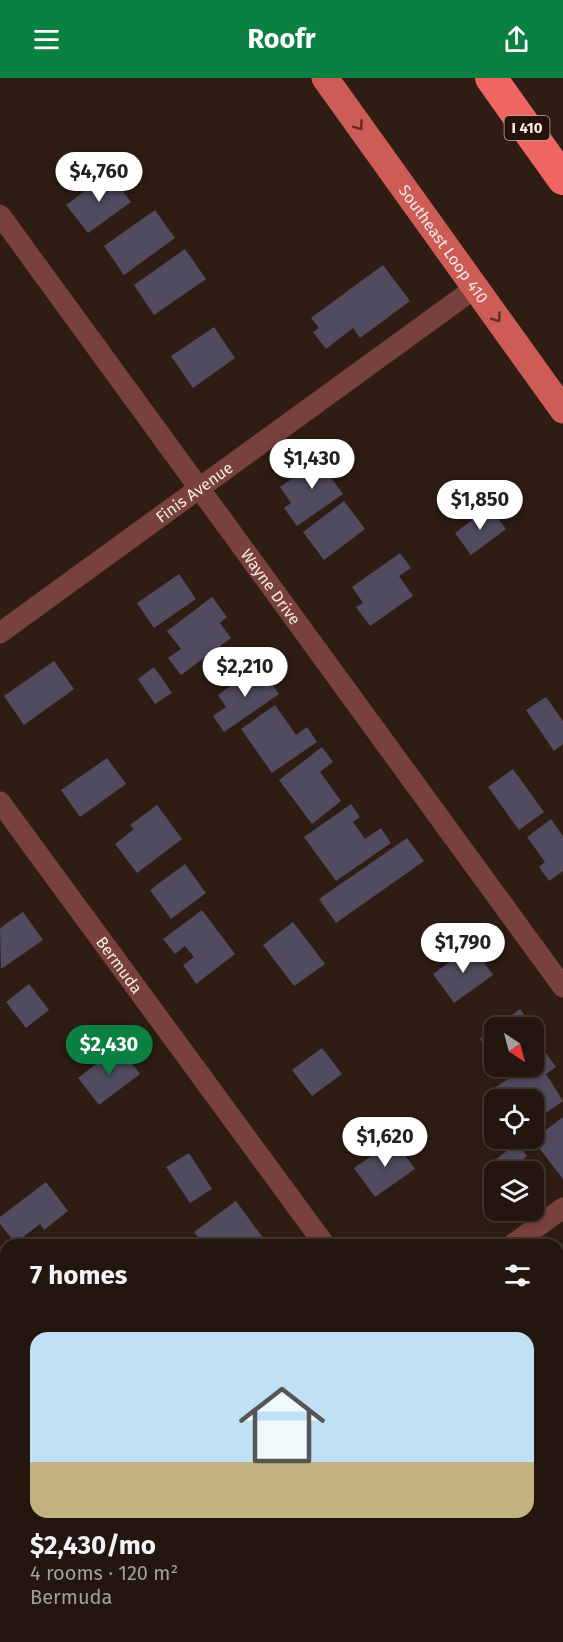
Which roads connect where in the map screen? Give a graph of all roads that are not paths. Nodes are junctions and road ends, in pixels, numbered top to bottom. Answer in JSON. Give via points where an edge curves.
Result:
{"nodes":[{"id":1,"x":325,"y":78,"type":"edge"},
{"id":2,"x":491,"y":78,"type":"edge"},
{"id":3,"x":563,"y":179,"type":"edge"},
{"id":4,"x":0,"y":215,"type":"edge"},
{"id":5,"x":475,"y":288,"type":"junction"},
{"id":6,"x":563,"y":410,"type":"edge"},
{"id":7,"x":200,"y":488,"type":"junction"},
{"id":8,"x":0,"y":633,"type":"edge"},
{"id":9,"x":0,"y":802,"type":"edge"},
{"id":10,"x":563,"y":987,"type":"edge"},
{"id":11,"x":563,"y":1208,"type":"edge"},
{"id":12,"x":321,"y":1239,"type":"edge"},
{"id":13,"x":520,"y":1239,"type":"edge"}],
"edges":[{"from":1,"to":5,"type":"main road","name":"Southeast Loop 410","one_way":true},
{"from":2,"to":3,"type":"highway","number":"I 410"},
{"from":4,"to":7,"type":"street","name":"Wayne Drive"},
{"from":5,"to":6,"type":"main road","name":"Southeast Loop 410","one_way":true},
{"from":5,"to":7,"type":"street","name":"Finis Avenue"},
{"from":7,"to":8,"type":"street","name":"Finis Avenue"},
{"from":7,"to":10,"type":"street","name":"Wayne Drive"},
{"from":9,"to":12,"type":"street","name":"Bermuda"},
{"from":11,"to":13,"type":"street"}]}
